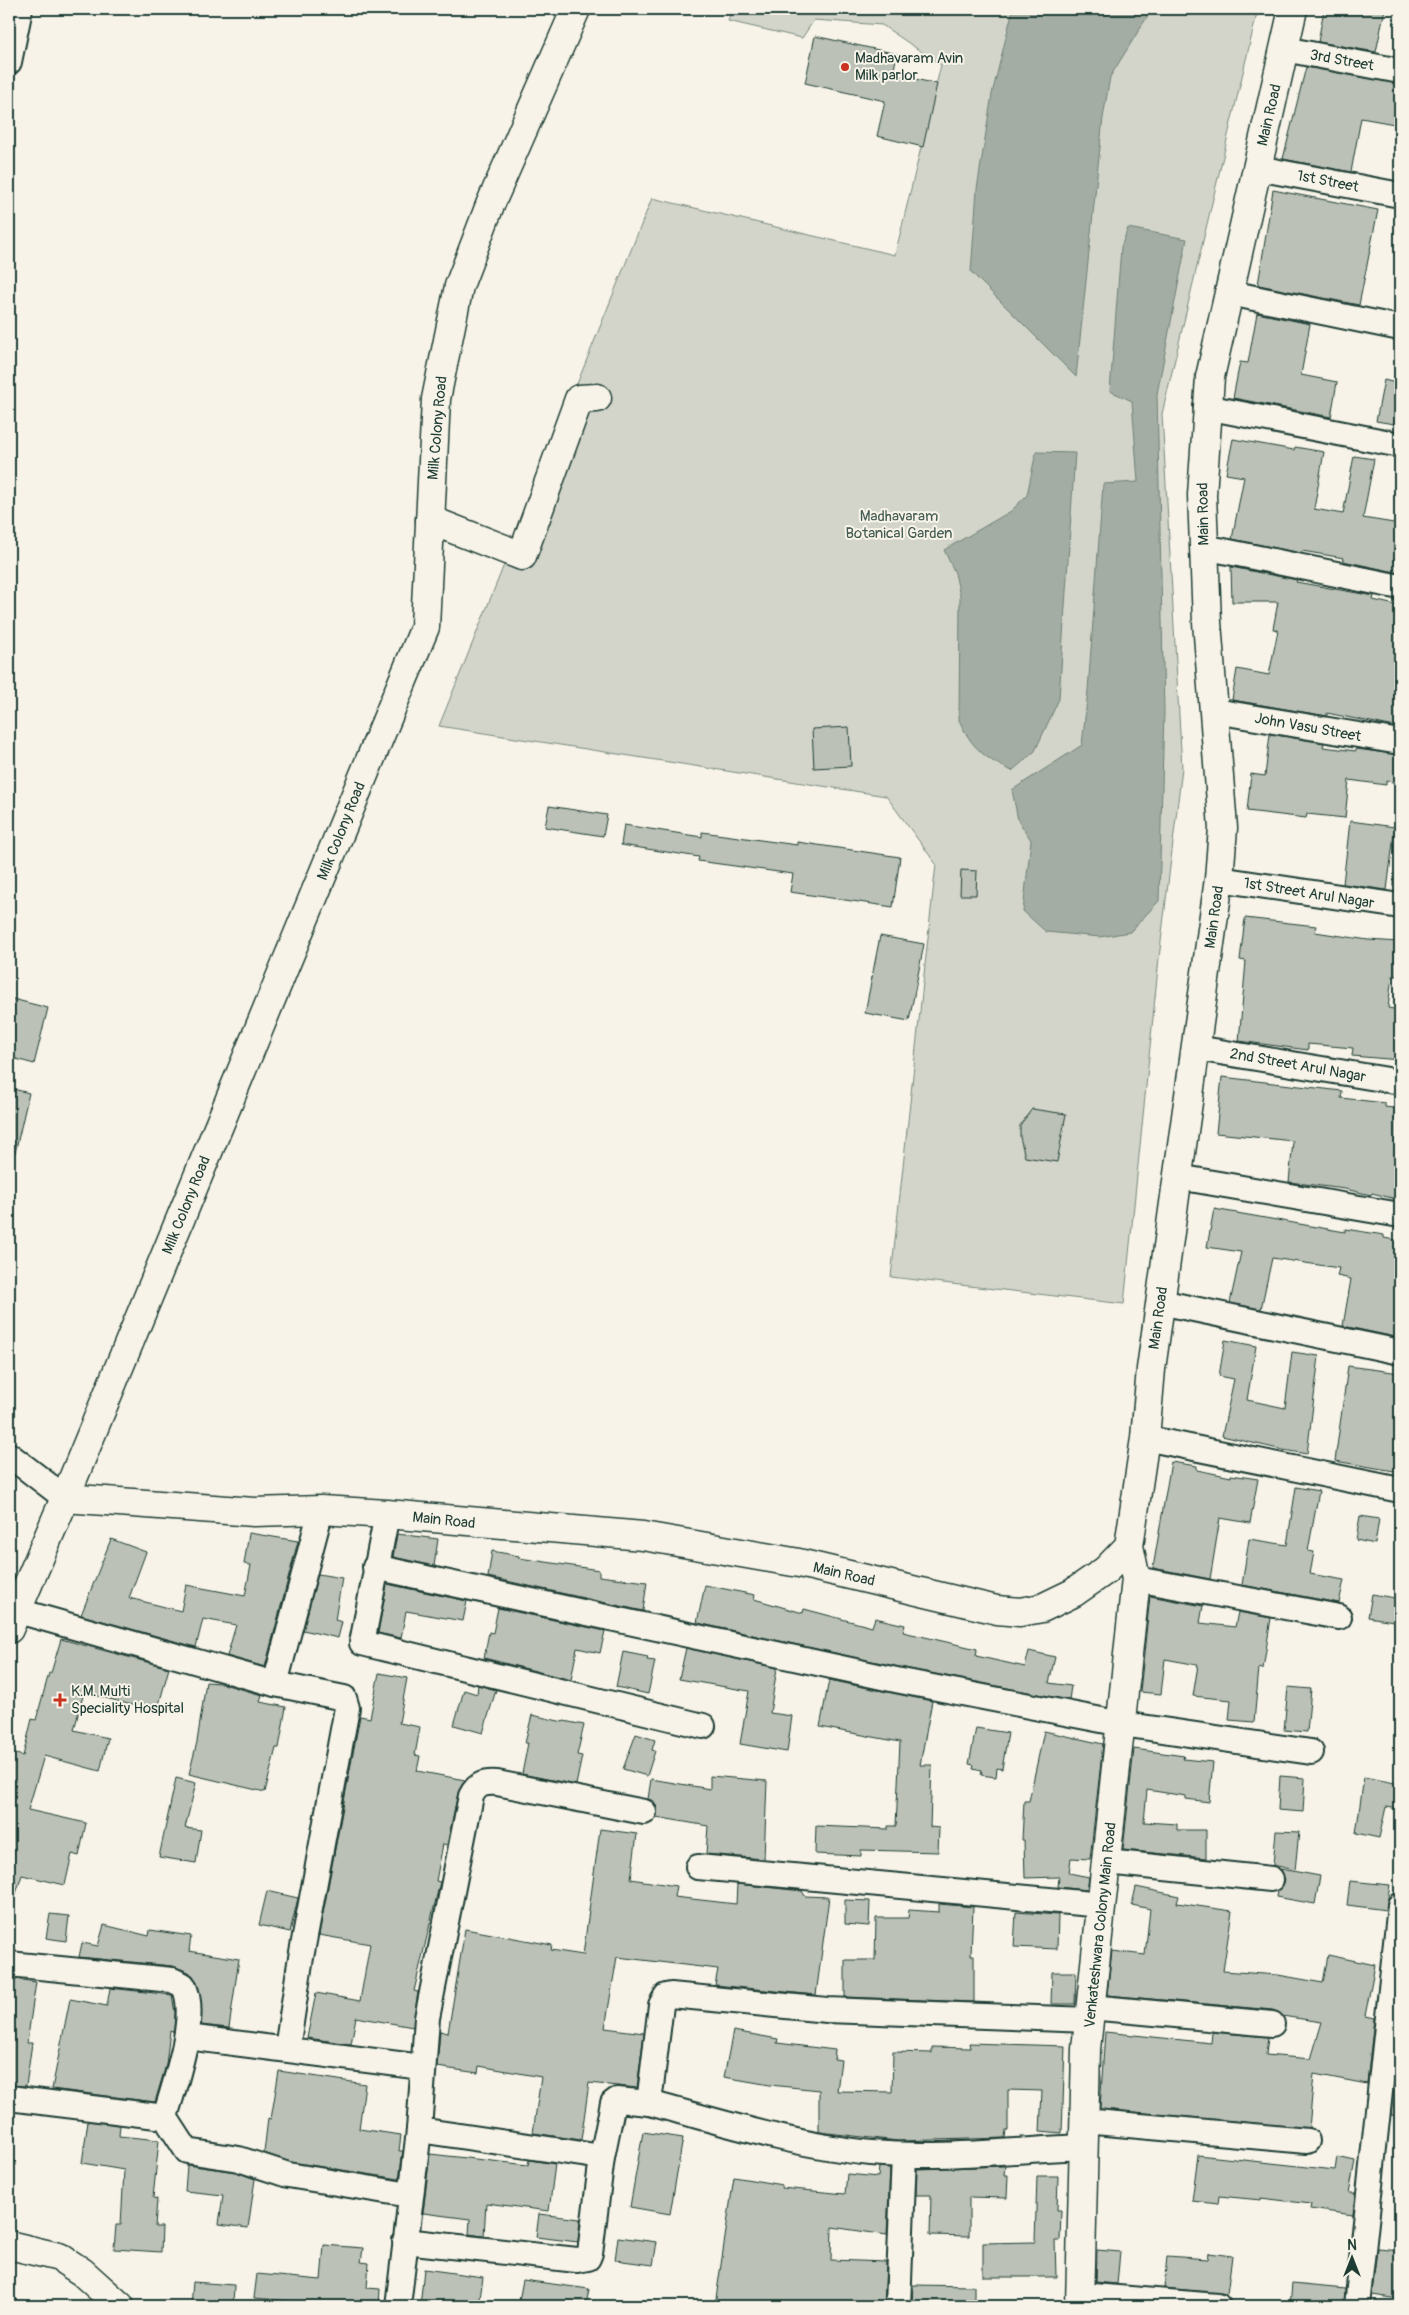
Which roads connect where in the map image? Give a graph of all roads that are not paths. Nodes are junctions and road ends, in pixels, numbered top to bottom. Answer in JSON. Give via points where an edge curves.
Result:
{"nodes":[{"id":1,"x":20,"y":9,"type":"edge"},
{"id":2,"x":576,"y":9,"type":"edge"},
{"id":3,"x":1293,"y":9,"type":"edge"},
{"id":4,"x":1284,"y":49,"type":"junction"},
{"id":5,"x":9,"y":62,"type":"edge"},
{"id":6,"x":1400,"y":71,"type":"edge"},
{"id":7,"x":1257,"y":168,"type":"junction"},
{"id":8,"x":1400,"y":195,"type":"edge"},
{"id":9,"x":1230,"y":293,"type":"junction"},
{"id":10,"x":1400,"y":328,"type":"edge"},
{"id":11,"x":597,"y":398,"type":"dead end"},
{"id":12,"x":1206,"y":407,"type":"junction"},
{"id":13,"x":1400,"y":445,"type":"edge"},
{"id":14,"x":430,"y":520,"type":"junction"},
{"id":15,"x":1204,"y":548,"type":"junction"},
{"id":16,"x":1400,"y":586,"type":"edge"},
{"id":17,"x":1215,"y":711,"type":"junction"},
{"id":18,"x":1400,"y":742,"type":"edge"},
{"id":19,"x":1219,"y":879,"type":"junction"},
{"id":20,"x":1400,"y":906,"type":"edge"},
{"id":21,"x":1196,"y":1048,"type":"junction"},
{"id":22,"x":1400,"y":1082,"type":"edge"},
{"id":23,"x":1178,"y":1177,"type":"junction"},
{"id":24,"x":1400,"y":1215,"type":"edge"},
{"id":25,"x":1160,"y":1302,"type":"junction"},
{"id":26,"x":1400,"y":1352,"type":"edge"},
{"id":27,"x":1145,"y":1438,"type":"junction"},
{"id":28,"x":9,"y":1455,"type":"edge"},
{"id":29,"x":1400,"y":1490,"type":"edge"},
{"id":30,"x":65,"y":1498,"type":"junction"},
{"id":31,"x":321,"y":1510,"type":"junction"},
{"id":32,"x":387,"y":1514,"type":"junction"},
{"id":33,"x":1129,"y":1546,"type":"junction"},
{"id":34,"x":375,"y":1567,"type":"junction"},
{"id":35,"x":1136,"y":1579,"type":"junction"},
{"id":36,"x":1339,"y":1617,"type":"dead end"},
{"id":37,"x":13,"y":1620,"type":"edge"},
{"id":38,"x":275,"y":1684,"type":"junction"},
{"id":39,"x":1122,"y":1724,"type":"junction"},
{"id":40,"x":703,"y":1726,"type":"dead end"},
{"id":41,"x":1311,"y":1752,"type":"dead end"},
{"id":42,"x":644,"y":1812,"type":"dead end"},
{"id":43,"x":1106,"y":1862,"type":"junction"},
{"id":44,"x":698,"y":1867,"type":"dead end"},
{"id":45,"x":1271,"y":1879,"type":"dead end"},
{"id":46,"x":1102,"y":1905,"type":"junction"},
{"id":47,"x":1400,"y":1905,"type":"edge"},
{"id":48,"x":9,"y":1964,"type":"edge"},
{"id":49,"x":1090,"y":2014,"type":"junction"},
{"id":50,"x":1272,"y":2024,"type":"dead end"},
{"id":51,"x":187,"y":2037,"type":"junction"},
{"id":52,"x":287,"y":2049,"type":"junction"},
{"id":53,"x":422,"y":2067,"type":"junction"},
{"id":54,"x":9,"y":2098,"type":"edge"},
{"id":55,"x":649,"y":2103,"type":"junction"},
{"id":56,"x":165,"y":2116,"type":"junction"},
{"id":57,"x":419,"y":2130,"type":"junction"},
{"id":58,"x":1084,"y":2134,"type":"junction"},
{"id":59,"x":1307,"y":2142,"type":"dead end"},
{"id":60,"x":904,"y":2155,"type":"junction"},
{"id":61,"x":602,"y":2157,"type":"junction"},
{"id":62,"x":410,"y":2195,"type":"junction"},
{"id":63,"x":405,"y":2241,"type":"junction"},
{"id":64,"x":9,"y":2245,"type":"edge"},
{"id":65,"x":1080,"y":2301,"type":"edge"},
{"id":66,"x":120,"y":2306,"type":"edge"},
{"id":67,"x":398,"y":2306,"type":"edge"},
{"id":68,"x":898,"y":2306,"type":"edge"},
{"id":69,"x":1218,"y":2306,"type":"edge"},
{"id":70,"x":1357,"y":2306,"type":"edge"}],
"edges":[{"from":1,"to":5,"type":"street"},
{"from":2,"to":14,"type":"street","name":"Milk Colony Road","via":[[490,205],[459,286],[436,400]]},
{"from":3,"to":4,"type":"street","name":"Main Road"},
{"from":4,"to":6,"type":"street","name":"3rd Street"},
{"from":4,"to":7,"type":"street","name":"Main Road"},
{"from":7,"to":8,"type":"street","name":"1st Street"},
{"from":7,"to":9,"type":"street","name":"Main Road"},
{"from":9,"to":10,"type":"street"},
{"from":9,"to":12,"type":"street","name":"Main Road"},
{"from":11,"to":14,"type":"street","via":[[580,399],[522,556]]},
{"from":12,"to":13,"type":"street"},
{"from":12,"to":15,"type":"street","name":"Main Road","via":[[1202,495]]},
{"from":14,"to":30,"type":"street","name":"Milk Colony Road","via":[[425,627]]},
{"from":15,"to":16,"type":"street"},
{"from":15,"to":17,"type":"street","name":"Main Road"},
{"from":17,"to":18,"type":"street","name":"John Vasu Street"},
{"from":17,"to":19,"type":"street","name":"Main Road","via":[[1223,828]]},
{"from":19,"to":20,"type":"street","name":"1st Street Arul Nagar"},
{"from":19,"to":21,"type":"street","name":"Main Road"},
{"from":21,"to":22,"type":"street","name":"2nd Street Arul Nagar"},
{"from":21,"to":23,"type":"street","name":"Main Road"},
{"from":23,"to":24,"type":"street"},
{"from":23,"to":25,"type":"street","name":"Main Road"},
{"from":25,"to":26,"type":"street"},
{"from":25,"to":27,"type":"street","name":"Main Road"},
{"from":27,"to":29,"type":"street"},
{"from":27,"to":33,"type":"street","name":"Main Road"},
{"from":28,"to":30,"type":"street"},
{"from":30,"to":31,"type":"street","name":"Main Road","via":[[254,1512]]},
{"from":30,"to":37,"type":"street","name":"Milk Colony Road"},
{"from":31,"to":32,"type":"street","name":"Main Road"},
{"from":31,"to":38,"type":"street"},
{"from":32,"to":33,"type":"street","name":"Main Road","via":[[643,1536],[799,1563],[997,1610],[1020,1612],[1042,1608],[1073,1593],[1106,1570]]},
{"from":32,"to":34,"type":"street"},
{"from":33,"to":35,"type":"street","name":"Venkateshwara Colony Main Road"},
{"from":34,"to":39,"type":"street","via":[[896,1680]]},
{"from":34,"to":40,"type":"street","via":[[362,1643]]},
{"from":35,"to":36,"type":"street"},
{"from":35,"to":39,"type":"street","name":"Venkateshwara Colony Main Road"},
{"from":37,"to":38,"type":"street"},
{"from":38,"to":52,"type":"street","via":[[338,1696],[347,1703]]},
{"from":39,"to":41,"type":"street"},
{"from":39,"to":43,"type":"street","name":"Venkateshwara Colony Main Road"},
{"from":42,"to":53,"type":"street","via":[[496,1783],[487,1782],[474,1789],[432,1989]]},
{"from":43,"to":45,"type":"street"},
{"from":43,"to":46,"type":"street","name":"Venkateshwara Colony Main Road"},
{"from":44,"to":46,"type":"street"},
{"from":46,"to":49,"type":"street","name":"Venkateshwara Colony Main Road"},
{"from":47,"to":70,"type":"street"},
{"from":48,"to":51,"type":"street","via":[[178,1981],[188,1997]]},
{"from":49,"to":50,"type":"street"},
{"from":49,"to":55,"type":"street","via":[[827,2010],[666,1996],[661,2005]]},
{"from":49,"to":58,"type":"street","name":"Venkateshwara Colony Main Road"},
{"from":51,"to":52,"type":"street"},
{"from":51,"to":56,"type":"street"},
{"from":52,"to":53,"type":"street"},
{"from":53,"to":57,"type":"street"},
{"from":54,"to":56,"type":"street"},
{"from":55,"to":60,"type":"street","via":[[790,2140],[869,2153]]},
{"from":55,"to":61,"type":"street","via":[[614,2102]]},
{"from":56,"to":62,"type":"street","via":[[187,2151],[239,2159],[288,2175]]},
{"from":57,"to":61,"type":"street"},
{"from":57,"to":62,"type":"street"},
{"from":58,"to":59,"type":"street"},
{"from":58,"to":60,"type":"street"},
{"from":58,"to":65,"type":"street","name":"Venkateshwara Colony Main Road"},
{"from":60,"to":68,"type":"street"},
{"from":61,"to":63,"type":"street","via":[[590,2253],[583,2260]]},
{"from":62,"to":63,"type":"street"},
{"from":63,"to":67,"type":"street"},
{"from":64,"to":66,"type":"street","via":[[59,2257],[82,2272]]},
{"from":65,"to":69,"type":"street"}]}
